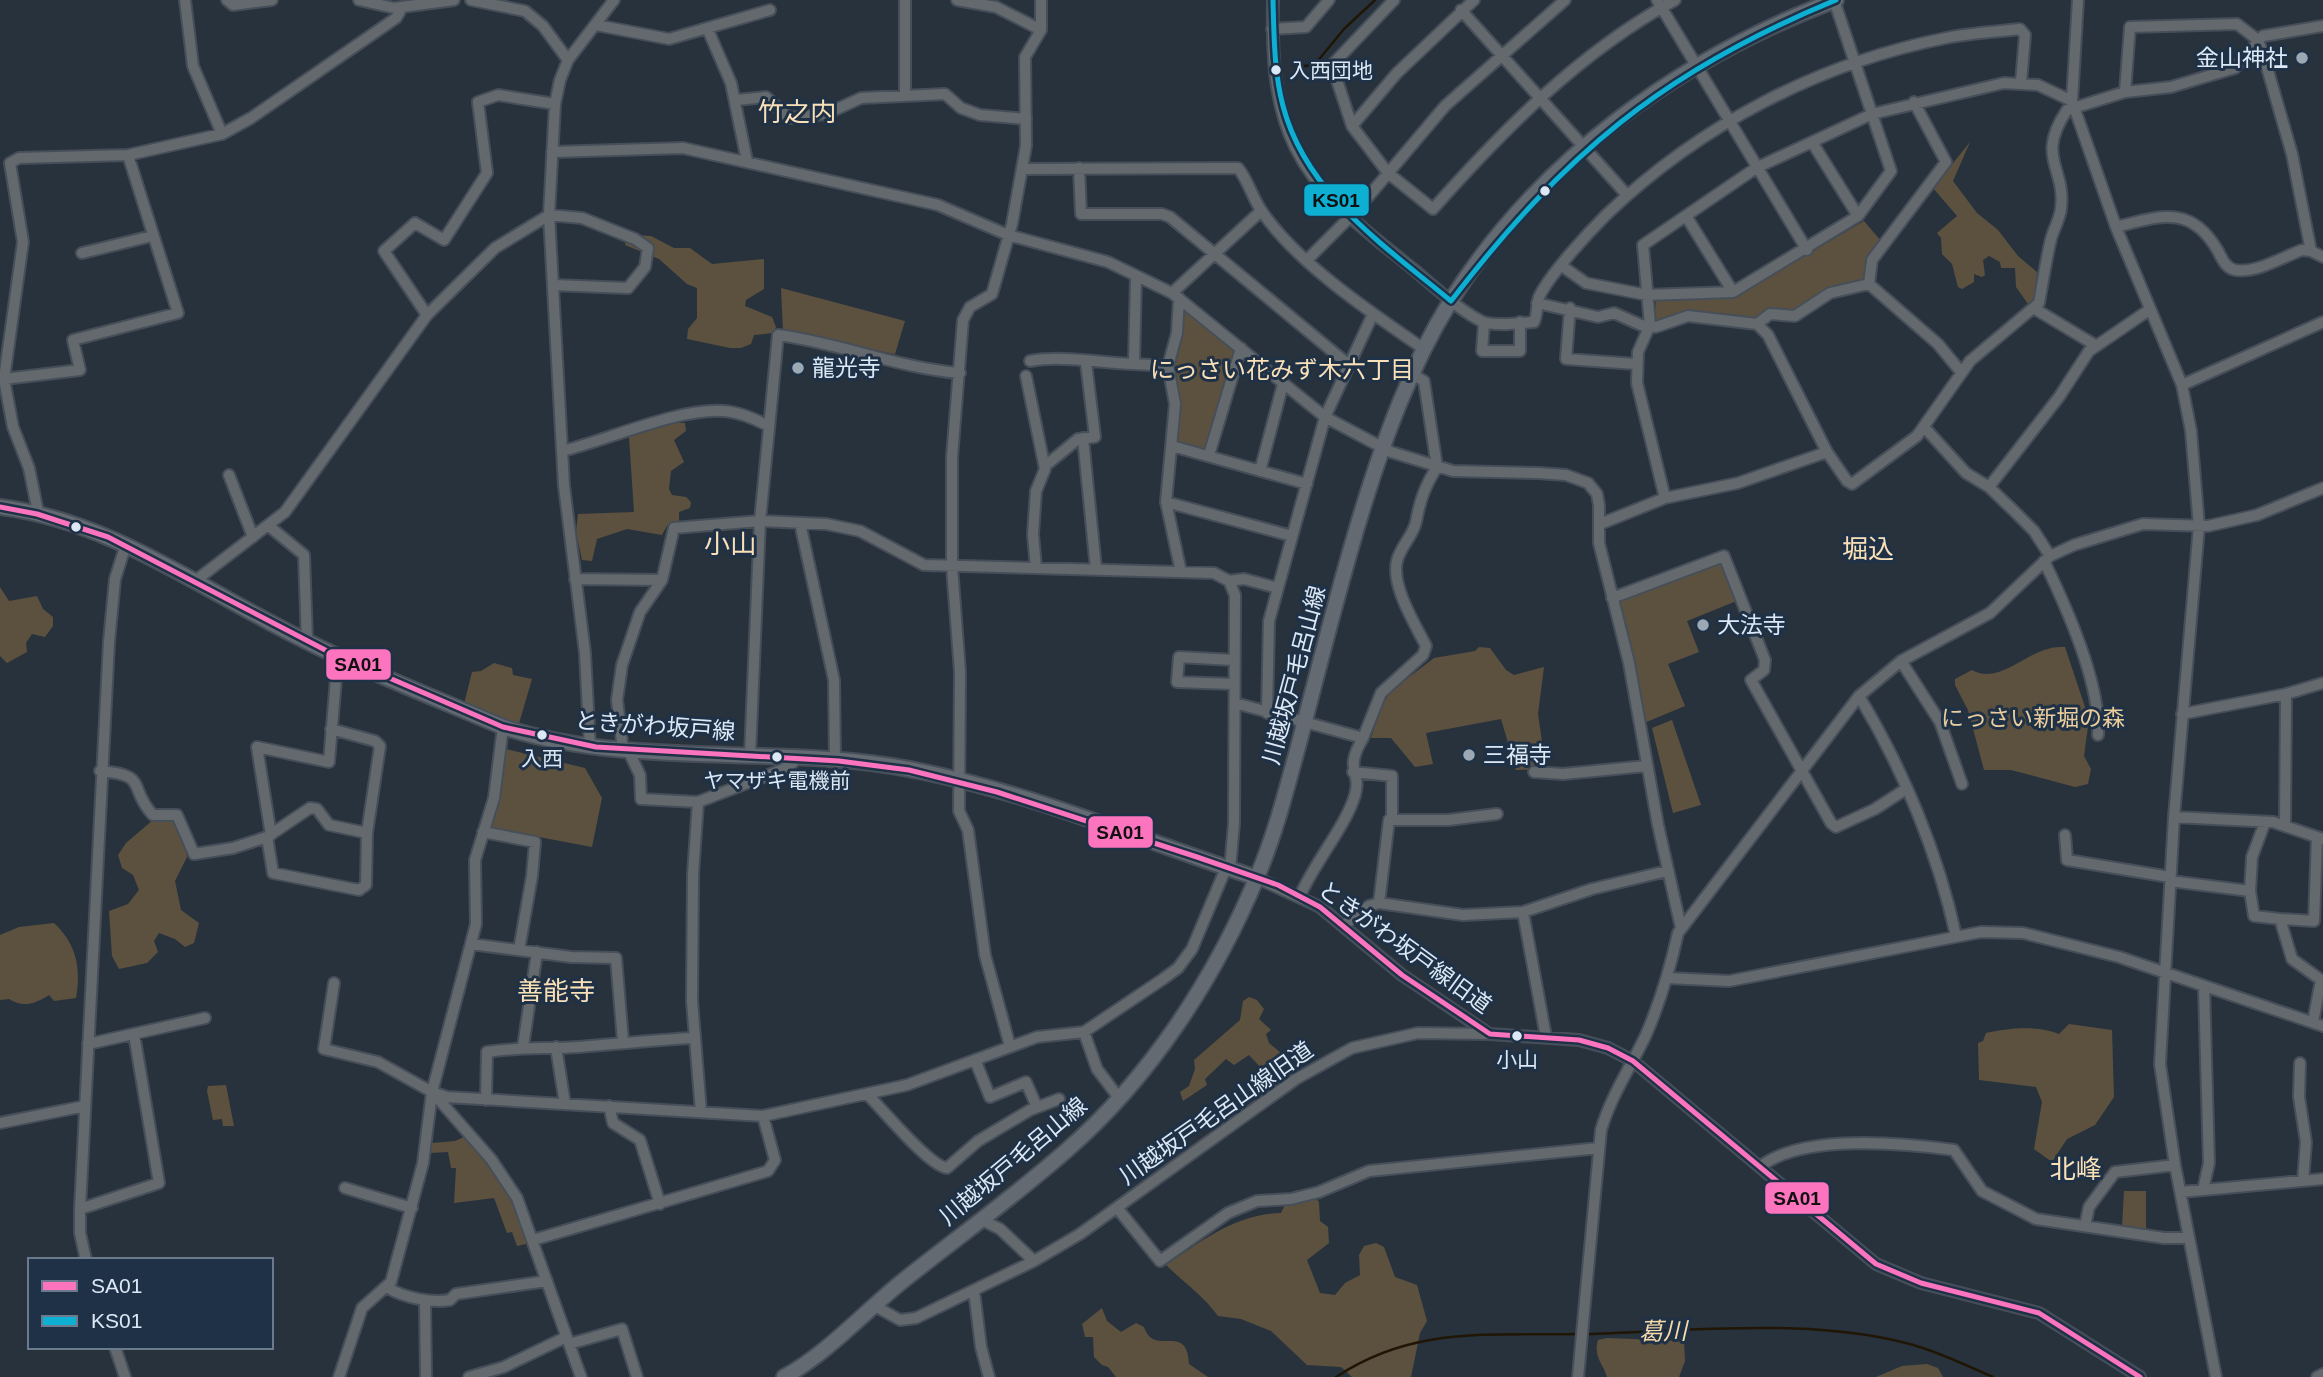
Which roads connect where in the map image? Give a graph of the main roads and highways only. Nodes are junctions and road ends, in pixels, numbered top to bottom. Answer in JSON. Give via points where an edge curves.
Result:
{"nodes":[{"id":1,"x":1835,"y":0,"type":"edge"},
{"id":2,"x":0,"y":507,"type":"edge"},
{"id":3,"x":1257,"y":878,"type":"junction"},
{"id":4,"x":785,"y":1377,"type":"edge"}],
"edges":[{"from":1,"to":3,"type":"main road","name":"川越坂戸毛呂山線","via":[[1745,37],[1646,98],[1585,147],[1500,234],[1451,301],[1412,374],[1382,448]]},
{"from":2,"to":3,"type":"main road","name":"ときがわ坂戸線","via":[[38,512],[126,544],[307,641],[534,737],[625,750],[891,766],[960,781]]},
{"from":3,"to":4,"type":"main road","name":"川越坂戸毛呂山線","via":[[1181,1019],[1119,1098],[1071,1147]]}]}
